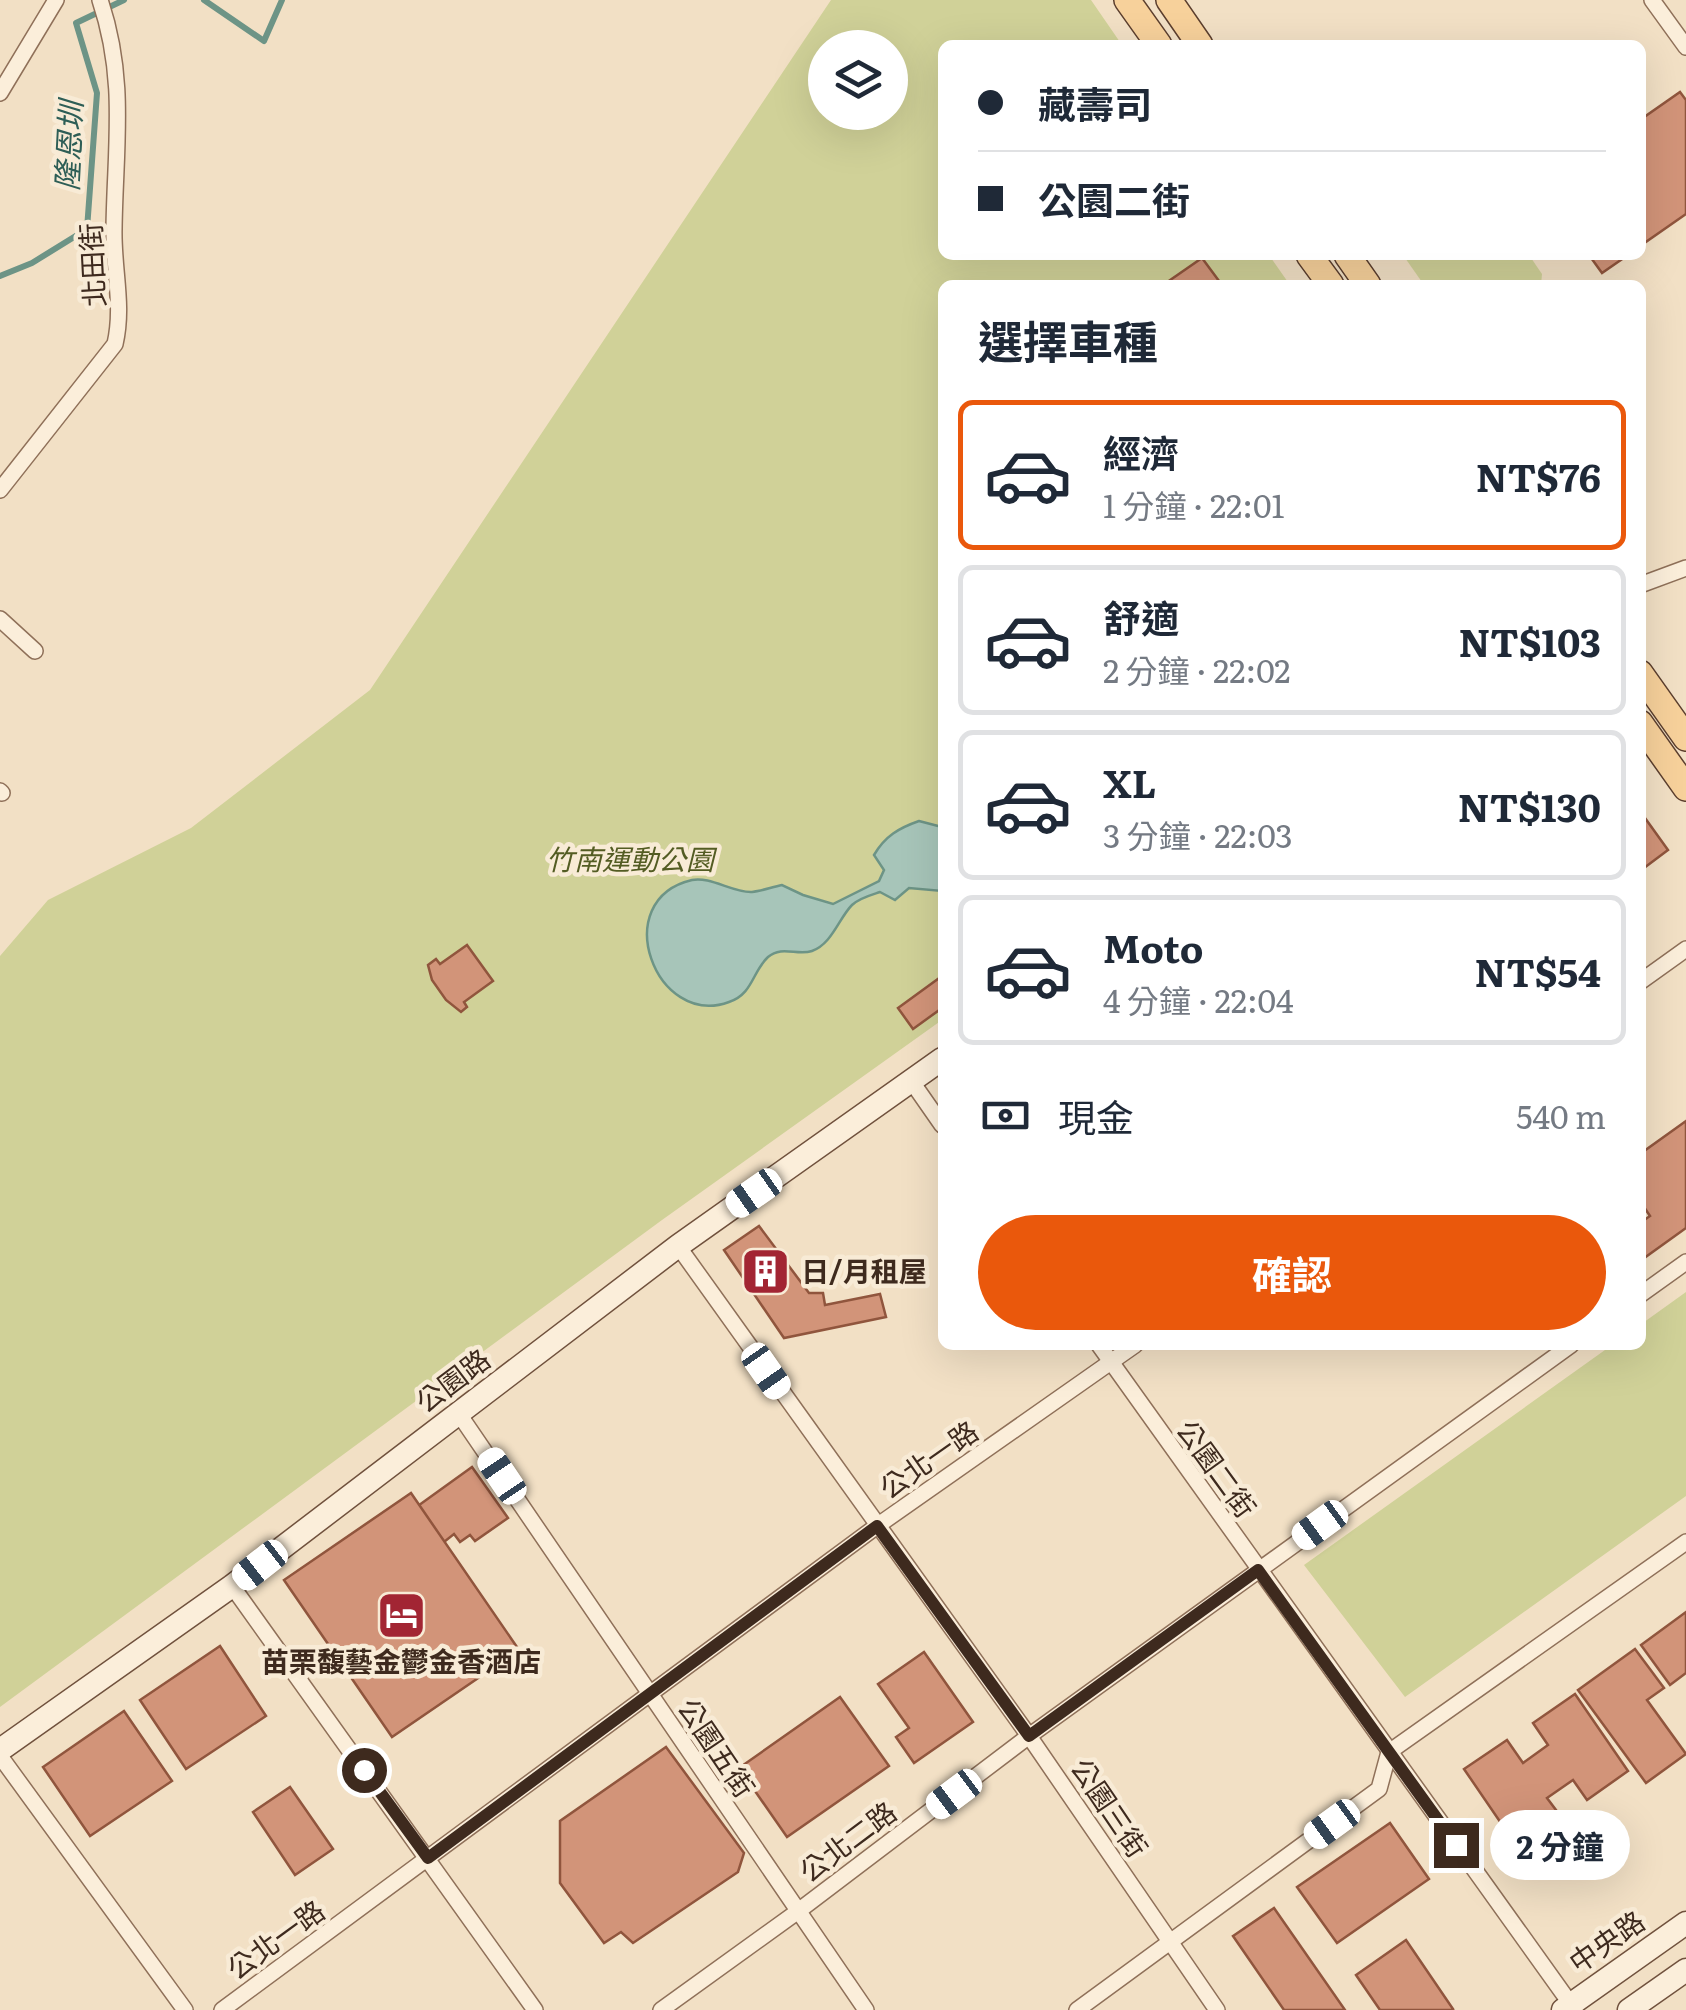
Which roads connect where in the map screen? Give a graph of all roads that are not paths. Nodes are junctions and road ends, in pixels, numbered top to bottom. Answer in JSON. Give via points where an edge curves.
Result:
{"nodes":[{"id":1,"x":56,"y":0,"type":"edge"},
{"id":2,"x":1127,"y":0,"type":"edge"},
{"id":3,"x":1169,"y":0,"type":"edge"},
{"id":4,"x":1652,"y":0,"type":"edge"},
{"id":5,"x":102,"y":7,"type":"edge"},
{"id":6,"x":1155,"y":40,"type":"edge"},
{"id":7,"x":1197,"y":40,"type":"edge"},
{"id":8,"x":1686,"y":47,"type":"edge"},
{"id":9,"x":0,"y":93,"type":"edge"},
{"id":10,"x":0,"y":490,"type":"edge"},
{"id":11,"x":1686,"y":568,"type":"edge"},
{"id":12,"x":1646,"y":583,"type":"edge"},
{"id":13,"x":0,"y":619,"type":"edge"},
{"id":14,"x":36,"y":651,"type":"dead end"},
{"id":15,"x":1646,"y":681,"type":"edge"},
{"id":16,"x":1646,"y":732,"type":"edge"},
{"id":17,"x":1686,"y":738,"type":"edge"},
{"id":18,"x":1686,"y":788,"type":"edge"},
{"id":19,"x":1686,"y":949,"type":"edge"},
{"id":20,"x":1646,"y":978,"type":"edge"},
{"id":21,"x":938,"y":1062,"type":"edge"},
{"id":22,"x":912,"y":1082,"type":"junction"},
{"id":23,"x":938,"y":1119,"type":"edge"},
{"id":24,"x":678,"y":1246,"type":"junction"},
{"id":25,"x":1686,"y":1262,"type":"edge"},
{"id":26,"x":1646,"y":1291,"type":"edge"},
{"id":27,"x":1103,"y":1350,"type":"edge"},
{"id":28,"x":1128,"y":1350,"type":"edge"},
{"id":29,"x":1564,"y":1350,"type":"edge"},
{"id":30,"x":1111,"y":1362,"type":"junction"},
{"id":31,"x":459,"y":1414,"type":"junction"},
{"id":32,"x":877,"y":1526,"type":"junction"},
{"id":33,"x":1686,"y":1542,"type":"edge"},
{"id":34,"x":1258,"y":1570,"type":"junction"},
{"id":35,"x":232,"y":1586,"type":"junction"},
{"id":36,"x":650,"y":1694,"type":"junction"},
{"id":37,"x":1029,"y":1736,"type":"junction"},
{"id":38,"x":1389,"y":1752,"type":"junction"},
{"id":39,"x":0,"y":1753,"type":"edge"},
{"id":40,"x":428,"y":1858,"type":"junction"},
{"id":41,"x":797,"y":1912,"type":"junction"},
{"id":42,"x":1686,"y":1924,"type":"edge"},
{"id":43,"x":1170,"y":1942,"type":"junction"},
{"id":44,"x":1686,"y":1970,"type":"edge"},
{"id":45,"x":1570,"y":2008,"type":"edge"},
{"id":46,"x":185,"y":2010,"type":"edge"},
{"id":47,"x":222,"y":2010,"type":"edge"},
{"id":48,"x":535,"y":2010,"type":"edge"},
{"id":49,"x":661,"y":2010,"type":"edge"},
{"id":50,"x":866,"y":2010,"type":"edge"},
{"id":51,"x":1077,"y":2010,"type":"edge"},
{"id":52,"x":1217,"y":2010,"type":"edge"},
{"id":53,"x":1629,"y":2010,"type":"edge"}],
"edges":[{"from":1,"to":9,"type":"street"},
{"from":2,"to":6,"type":"main road"},
{"from":3,"to":7,"type":"main road"},
{"from":4,"to":8,"type":"street"},
{"from":5,"to":10,"type":"street","name":"北田街","via":[[114,40],[119,89],[114,234],[121,318],[115,344]]},
{"from":11,"to":12,"type":"street"},
{"from":13,"to":14,"type":"street"},
{"from":15,"to":17,"type":"main road"},
{"from":16,"to":18,"type":"main road"},
{"from":19,"to":20,"type":"street"},
{"from":21,"to":22,"type":"street","name":"公園路"},
{"from":22,"to":23,"type":"street"},
{"from":22,"to":24,"type":"street","name":"公園路"},
{"from":24,"to":31,"type":"street","name":"公園路"},
{"from":24,"to":32,"type":"street","name":"公園三街"},
{"from":25,"to":26,"type":"street"},
{"from":27,"to":30,"type":"street","name":"公園二街"},
{"from":28,"to":30,"type":"street","name":"公北一路"},
{"from":29,"to":34,"type":"street","name":"公北二路"},
{"from":30,"to":32,"type":"street","name":"公北一路"},
{"from":30,"to":34,"type":"street","name":"公園二街"},
{"from":31,"to":35,"type":"street","name":"公園路"},
{"from":31,"to":36,"type":"street","name":"公園五街"},
{"from":32,"to":36,"type":"street","name":"公北一路"},
{"from":32,"to":37,"type":"street","name":"公園三街"},
{"from":33,"to":38,"type":"street"},
{"from":34,"to":37,"type":"street","name":"公北二路"},
{"from":34,"to":38,"type":"street","name":"公園二街"},
{"from":35,"to":39,"type":"street","name":"公園路"},
{"from":35,"to":40,"type":"street"},
{"from":36,"to":40,"type":"street","name":"公北一路"},
{"from":36,"to":41,"type":"street","name":"公園五街"},
{"from":37,"to":41,"type":"street","name":"公北二路"},
{"from":37,"to":43,"type":"street","name":"公園三街"},
{"from":38,"to":43,"type":"street","via":[[1379,1788]]},
{"from":38,"to":45,"type":"street","name":"公園二街"},
{"from":39,"to":46,"type":"street"},
{"from":40,"to":47,"type":"street","name":"公北一路"},
{"from":40,"to":48,"type":"street"},
{"from":41,"to":49,"type":"street","name":"公北二路"},
{"from":41,"to":50,"type":"street","name":"公園五街"},
{"from":42,"to":45,"type":"street","name":"中央路"},
{"from":43,"to":51,"type":"street"},
{"from":43,"to":52,"type":"street","name":"公園三街"},
{"from":44,"to":53,"type":"street"}]}
